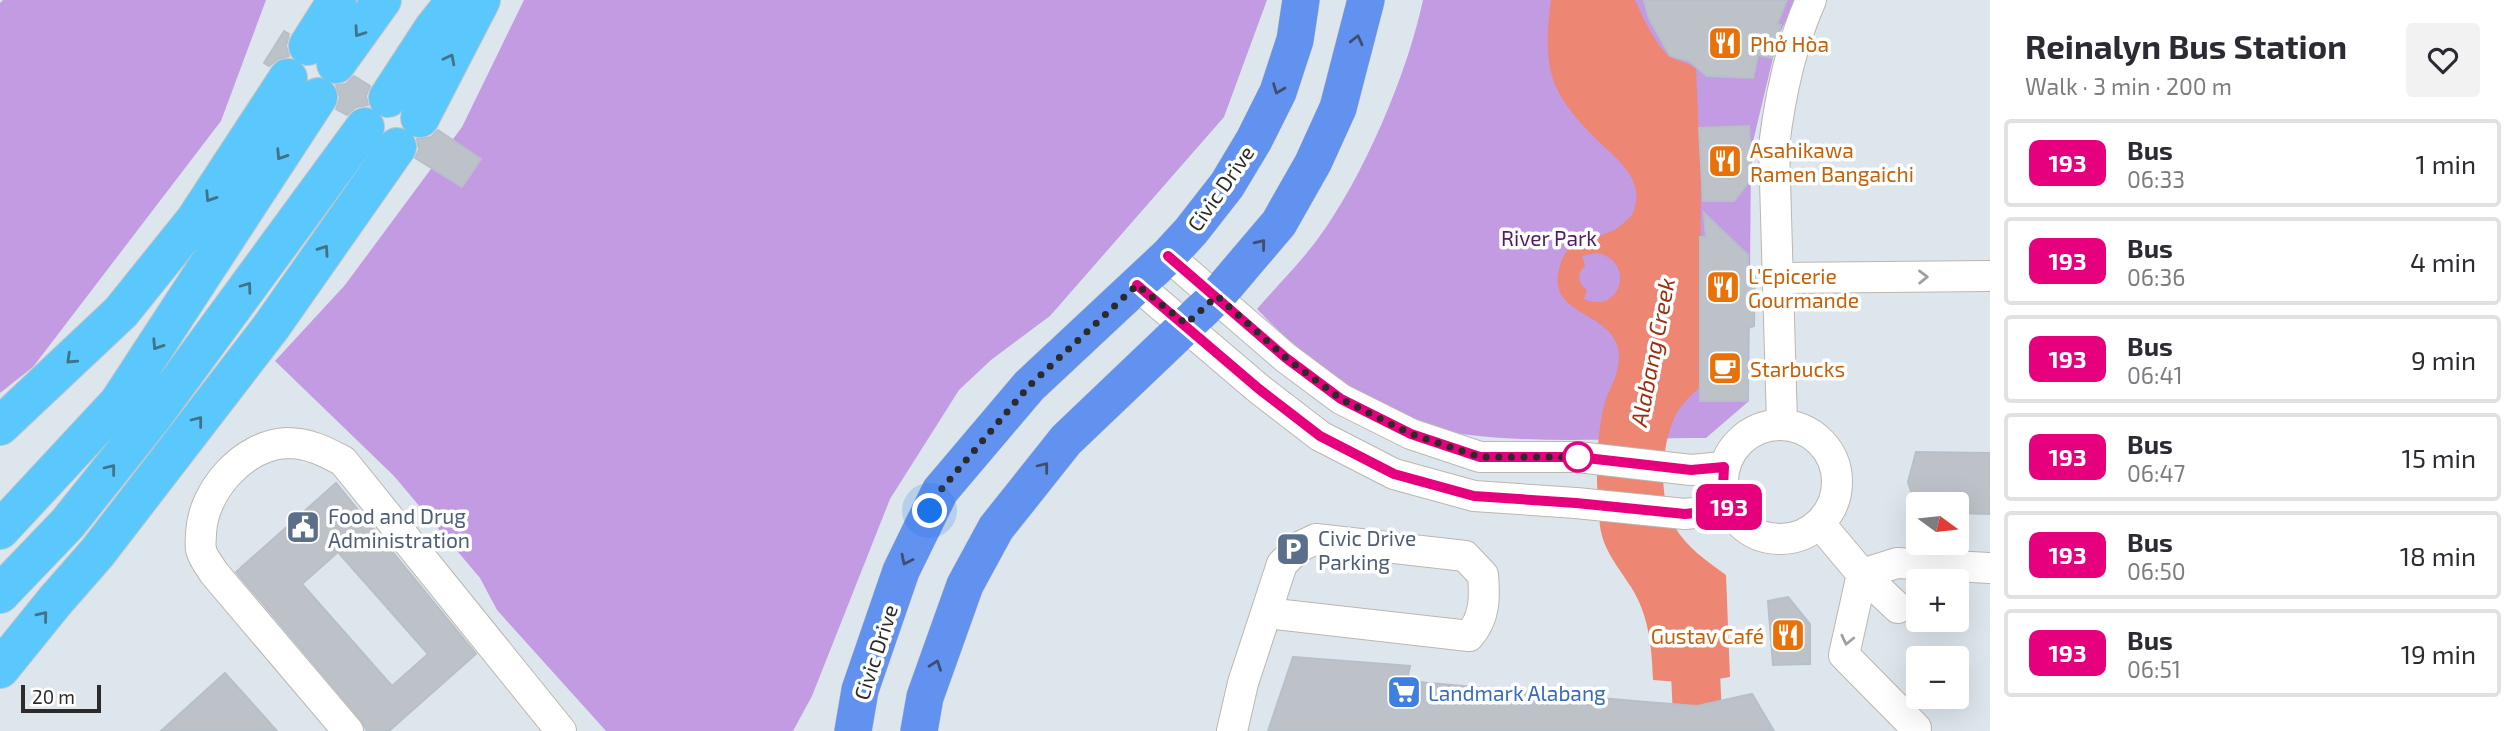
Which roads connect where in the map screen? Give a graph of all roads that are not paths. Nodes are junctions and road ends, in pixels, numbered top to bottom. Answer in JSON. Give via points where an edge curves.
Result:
{"nodes":[{"id":1,"x":337,"y":0,"type":"edge"},
{"id":2,"x":382,"y":0,"type":"edge"},
{"id":3,"x":456,"y":0,"type":"edge"},
{"id":4,"x":481,"y":0,"type":"edge"},
{"id":5,"x":1301,"y":0,"type":"edge"},
{"id":6,"x":1366,"y":0,"type":"edge"},
{"id":7,"x":1811,"y":0,"type":"edge"},
{"id":8,"x":392,"y":122,"type":"junction"},
{"id":9,"x":1168,"y":256,"type":"junction"},
{"id":10,"x":1990,"y":276,"type":"edge"},
{"id":11,"x":1778,"y":278,"type":"junction"},
{"id":12,"x":1137,"y":285,"type":"junction"},
{"id":13,"x":1217,"y":296,"type":"junction"},
{"id":14,"x":1186,"y":324,"type":"junction"},
{"id":15,"x":1782,"y":424,"type":"junction"},
{"id":16,"x":0,"y":426,"type":"edge"},
{"id":17,"x":1724,"y":467,"type":"junction"},
{"id":18,"x":1729,"y":509,"type":"junction"},
{"id":19,"x":1821,"y":524,"type":"junction"},
{"id":20,"x":0,"y":530,"type":"edge"},
{"id":21,"x":1990,"y":568,"type":"edge"},
{"id":22,"x":1862,"y":574,"type":"junction"},
{"id":23,"x":0,"y":594,"type":"edge"},
{"id":24,"x":1898,"y":608,"type":"dead end"},
{"id":25,"x":1266,"y":612,"type":"junction"},
{"id":26,"x":0,"y":669,"type":"edge"},
{"id":27,"x":1916,"y":728,"type":"dead end"},
{"id":28,"x":348,"y":731,"type":"edge"},
{"id":29,"x":561,"y":731,"type":"edge"},
{"id":30,"x":853,"y":731,"type":"edge"},
{"id":31,"x":919,"y":731,"type":"edge"},
{"id":32,"x":1233,"y":731,"type":"edge"}],
"edges":[{"from":2,"to":1,"type":"highway","one_way":true,"via":[[322,55]]},
{"from":3,"to":8,"type":"highway","via":[[433,29]]},
{"from":8,"to":4,"type":"highway","one_way":true},
{"from":5,"to":9,"type":"main road","name":"Civic Drive","one_way":true,"via":[[1295,40],[1260,128],[1227,185]]},
{"from":13,"to":6,"type":"main road","one_way":true,"via":[[1279,223],[1313,163],[1338,108]]},
{"from":7,"to":11,"type":"lane","via":[[1789,61],[1774,146]]},
{"from":23,"to":8,"type":"highway","one_way":true,"via":[[68,523]]},
{"from":26,"to":8,"type":"highway","one_way":true,"via":[[97,553],[271,327]]},
{"from":9,"to":12,"type":"main road","name":"Civic Drive"},
{"from":9,"to":13,"type":"lane"},
{"from":11,"to":10,"type":"lane","one_way":true},
{"from":11,"to":15,"type":"lane"},
{"from":12,"to":14,"type":"lane"},
{"from":12,"to":30,"type":"main road","name":"Civic Drive","one_way":true,"via":[[1029,386],[940,491],[901,571],[860,690]]},
{"from":13,"to":14,"type":"main road"},
{"from":13,"to":17,"type":"lane","via":[[1286,358],[1341,399],[1411,434],[1480,457],[1578,457],[1691,470]]},
{"from":14,"to":18,"type":"lane","via":[[1320,436],[1394,474],[1474,496],[1685,514]]},
{"from":31,"to":14,"type":"main road","one_way":true,"via":[[925,697],[965,585],[996,528],[1066,440]]},
{"from":15,"to":17,"type":"lane","via":[[1757,429],[1736,444]]},
{"from":15,"to":19,"type":"lane","via":[[1808,430],[1828,447],[1838,472],[1836,498]]},
{"from":16,"to":20,"type":"highway","via":[[121,312],[303,88],[119,402]]},
{"from":17,"to":18,"type":"lane"},
{"from":18,"to":19,"type":"lane","via":[[1742,525],[1760,536],[1781,540],[1802,536]]},
{"from":19,"to":22,"type":"lane"},
{"from":21,"to":22,"type":"lane","via":[[1897,563]]},
{"from":22,"to":24,"type":"lane"},
{"from":22,"to":27,"type":"lane","one_way":true,"via":[[1844,655]]},
{"from":25,"to":25,"type":"lane","via":[[1282,564],[1299,547],[1317,539],[1465,556],[1483,575],[1483,610],[1479,625],[1469,636]]},
{"from":25,"to":32,"type":"lane"},
{"from":28,"to":29,"type":"lane","via":[[214,573],[201,549],[202,520],[211,495],[255,451],[286,443],[317,446],[342,461]]}]}
